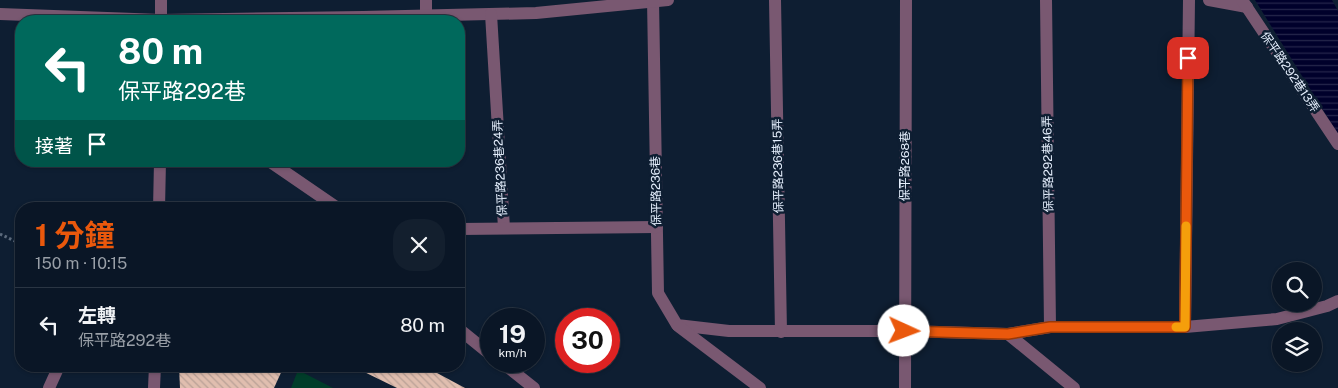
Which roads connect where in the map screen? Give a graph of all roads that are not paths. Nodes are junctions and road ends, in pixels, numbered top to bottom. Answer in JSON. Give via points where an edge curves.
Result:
{"nodes":[{"id":1,"x":161,"y":0,"type":"edge"},
{"id":2,"x":426,"y":0,"type":"edge"},
{"id":3,"x":653,"y":0,"type":"edge"},
{"id":4,"x":668,"y":0,"type":"edge"},
{"id":5,"x":775,"y":0,"type":"edge"},
{"id":6,"x":906,"y":0,"type":"edge"},
{"id":7,"x":1046,"y":0,"type":"edge"},
{"id":8,"x":1189,"y":0,"type":"edge"},
{"id":9,"x":1208,"y":0,"type":"edge"},
{"id":10,"x":1245,"y":4,"type":"edge"},
{"id":11,"x":536,"y":6,"type":"edge"},
{"id":12,"x":492,"y":14,"type":"junction"},
{"id":13,"x":162,"y":15,"type":"edge"},
{"id":14,"x":426,"y":15,"type":"edge"},
{"id":15,"x":459,"y":15,"type":"edge"},
{"id":16,"x":2,"y":16,"type":"edge"},
{"id":17,"x":15,"y":16,"type":"edge"},
{"id":18,"x":1338,"y":144,"type":"edge"},
{"id":19,"x":160,"y":167,"type":"edge"},
{"id":20,"x":278,"y":167,"type":"edge"},
{"id":21,"x":159,"y":202,"type":"edge"},
{"id":22,"x":329,"y":202,"type":"edge"},
{"id":23,"x":657,"y":227,"type":"junction"},
{"id":24,"x":465,"y":228,"type":"edge"},
{"id":25,"x":504,"y":228,"type":"junction"},
{"id":26,"x":1338,"y":301,"type":"edge"},
{"id":27,"x":678,"y":325,"type":"junction"},
{"id":28,"x":1050,"y":327,"type":"junction"},
{"id":29,"x":1185,"y":327,"type":"junction"},
{"id":30,"x":904,"y":331,"type":"junction"},
{"id":31,"x":781,"y":332,"type":"junction"},
{"id":32,"x":465,"y":334,"type":"edge"},
{"id":33,"x":1008,"y":334,"type":"junction"},
{"id":34,"x":480,"y":346,"type":"edge"},
{"id":35,"x":55,"y":372,"type":"edge"},
{"id":36,"x":154,"y":372,"type":"edge"},
{"id":37,"x":515,"y":373,"type":"edge"},
{"id":38,"x":48,"y":388,"type":"edge"},
{"id":39,"x":154,"y":388,"type":"edge"},
{"id":40,"x":534,"y":388,"type":"edge"},
{"id":41,"x":760,"y":388,"type":"edge"},
{"id":42,"x":905,"y":388,"type":"edge"},
{"id":43,"x":1074,"y":388,"type":"edge"}],
"edges":[{"from":1,"to":13,"type":"street"},
{"from":2,"to":14,"type":"street"},
{"from":3,"to":4,"type":"street"},
{"from":3,"to":11,"type":"street"},
{"from":3,"to":23,"type":"street","name":"保平路236巷"},
{"from":5,"to":31,"type":"street","name":"保平路236巷15弄"},
{"from":6,"to":30,"type":"street","name":"保平路268巷"},
{"from":7,"to":28,"type":"street","name":"保平路292巷46弄"},
{"from":8,"to":29,"type":"street"},
{"from":9,"to":10,"type":"street"},
{"from":10,"to":18,"type":"street","name":"保平路292巷13弄"},
{"from":11,"to":12,"type":"street"},
{"from":12,"to":15,"type":"street"},
{"from":12,"to":25,"type":"street","name":"保平路236巷24弄"},
{"from":16,"to":17,"type":"street"},
{"from":19,"to":21,"type":"street"},
{"from":20,"to":22,"type":"street"},
{"from":23,"to":25,"type":"street","name":"保平路236巷24弄"},
{"from":23,"to":27,"type":"street","name":"保平路236巷","via":[[658,293]]},
{"from":24,"to":25,"type":"street"},
{"from":26,"to":29,"type":"street","via":[[1277,319]]},
{"from":27,"to":31,"type":"street","via":[[729,331]]},
{"from":27,"to":41,"type":"street"},
{"from":28,"to":29,"type":"street"},
{"from":28,"to":33,"type":"street"},
{"from":30,"to":31,"type":"street"},
{"from":30,"to":33,"type":"street"},
{"from":30,"to":42,"type":"street","name":"保平路268巷"},
{"from":32,"to":34,"type":"street"},
{"from":33,"to":43,"type":"street"},
{"from":35,"to":38,"type":"street"},
{"from":36,"to":39,"type":"street"},
{"from":37,"to":40,"type":"street"}]}
